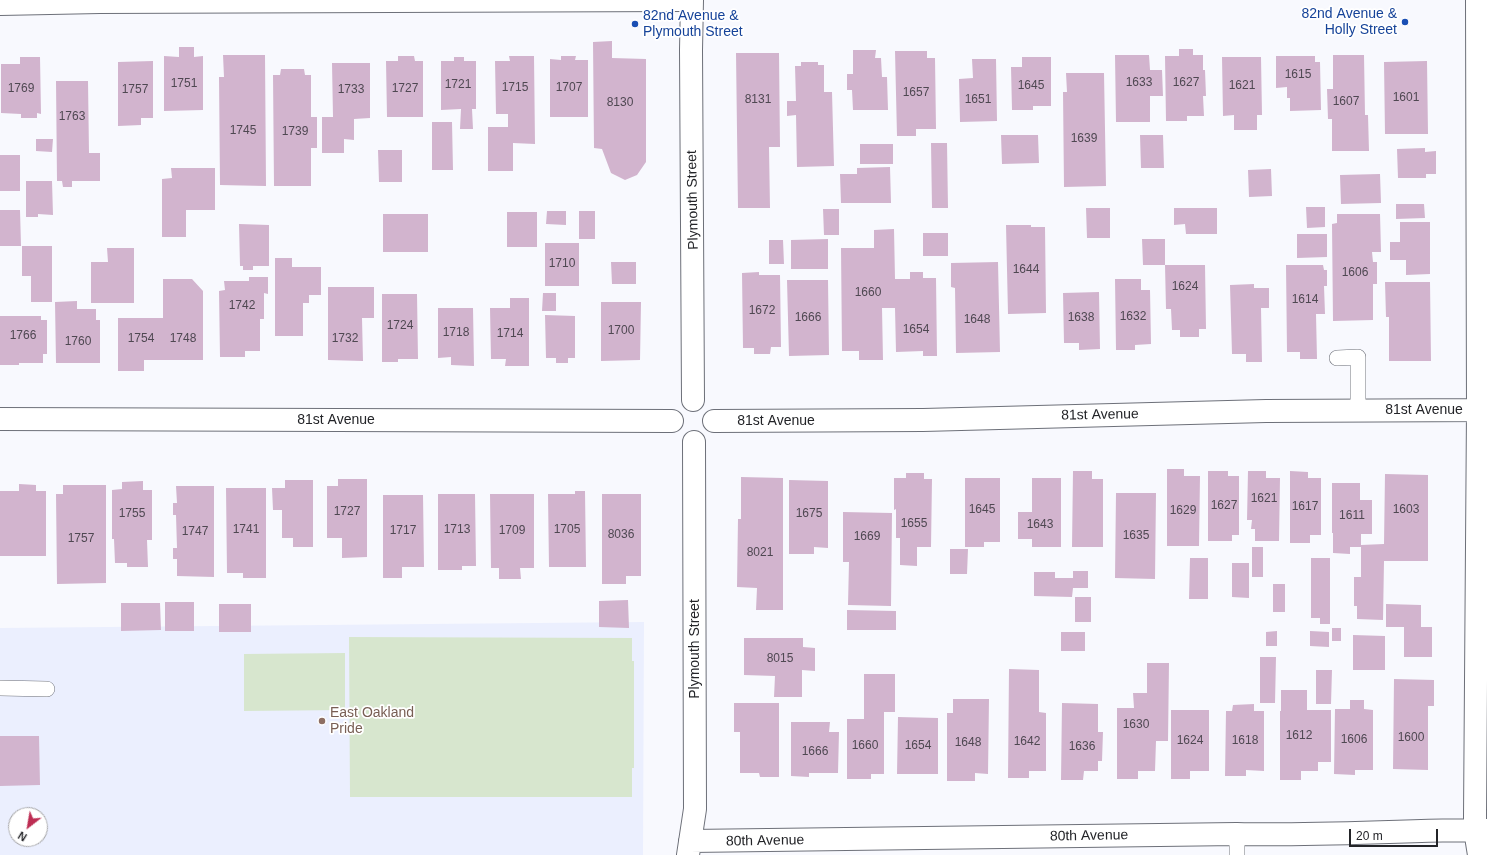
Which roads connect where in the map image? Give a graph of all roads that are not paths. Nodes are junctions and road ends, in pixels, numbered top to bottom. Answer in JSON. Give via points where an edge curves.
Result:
{"nodes":[{"id":1,"x":682,"y":0,"type":"edge"},
{"id":2,"x":692,"y":0,"type":"edge"},
{"id":3,"x":1477,"y":0,"type":"edge"},
{"id":4,"x":100,"y":1,"type":"edge"},
{"id":5,"x":0,"y":4,"type":"edge"},
{"id":6,"x":1337,"y":358,"type":"dead end"},
{"id":7,"x":693,"y":400,"type":"junction"},
{"id":8,"x":1358,"y":410,"type":"junction"},
{"id":9,"x":1483,"y":410,"type":"edge"},
{"id":10,"x":0,"y":419,"type":"edge"},
{"id":11,"x":672,"y":421,"type":"junction"},
{"id":12,"x":714,"y":421,"type":"junction"},
{"id":13,"x":694,"y":442,"type":"junction"},
{"id":14,"x":0,"y":688,"type":"edge"},
{"id":15,"x":47,"y":689,"type":"dead end"},
{"id":16,"x":1481,"y":830,"type":"edge"},
{"id":17,"x":1237,"y":845,"type":"edge"},
{"id":18,"x":689,"y":848,"type":"edge"},
{"id":19,"x":1479,"y":855,"type":"edge"}],
"edges":[{"from":1,"to":4,"type":"street"},
{"from":2,"to":7,"type":"street","name":"Plymouth Street"},
{"from":3,"to":9,"type":"street"},
{"from":4,"to":5,"type":"street"},
{"from":6,"to":8,"type":"lane","via":[[1358,357]]},
{"from":7,"to":11,"type":"street","via":[[678,406]]},
{"from":7,"to":12,"type":"street","via":[[708,407]]},
{"from":8,"to":9,"type":"street","name":"81st Avenue"},
{"from":8,"to":12,"type":"street","name":"81st Avenue","via":[[923,420]]},
{"from":9,"to":16,"type":"street"},
{"from":10,"to":11,"type":"street","name":"81st Avenue"},
{"from":11,"to":13,"type":"street","via":[[678,436]]},
{"from":12,"to":13,"type":"street","via":[[708,436]]},
{"from":13,"to":18,"type":"street","name":"Plymouth Street","via":[[695,809]]},
{"from":14,"to":15,"type":"lane"},
{"from":16,"to":17,"type":"street","name":"80th Avenue","via":[[1294,835]]},
{"from":16,"to":19,"type":"street"},
{"from":17,"to":18,"type":"street","name":"80th Avenue"}]}
